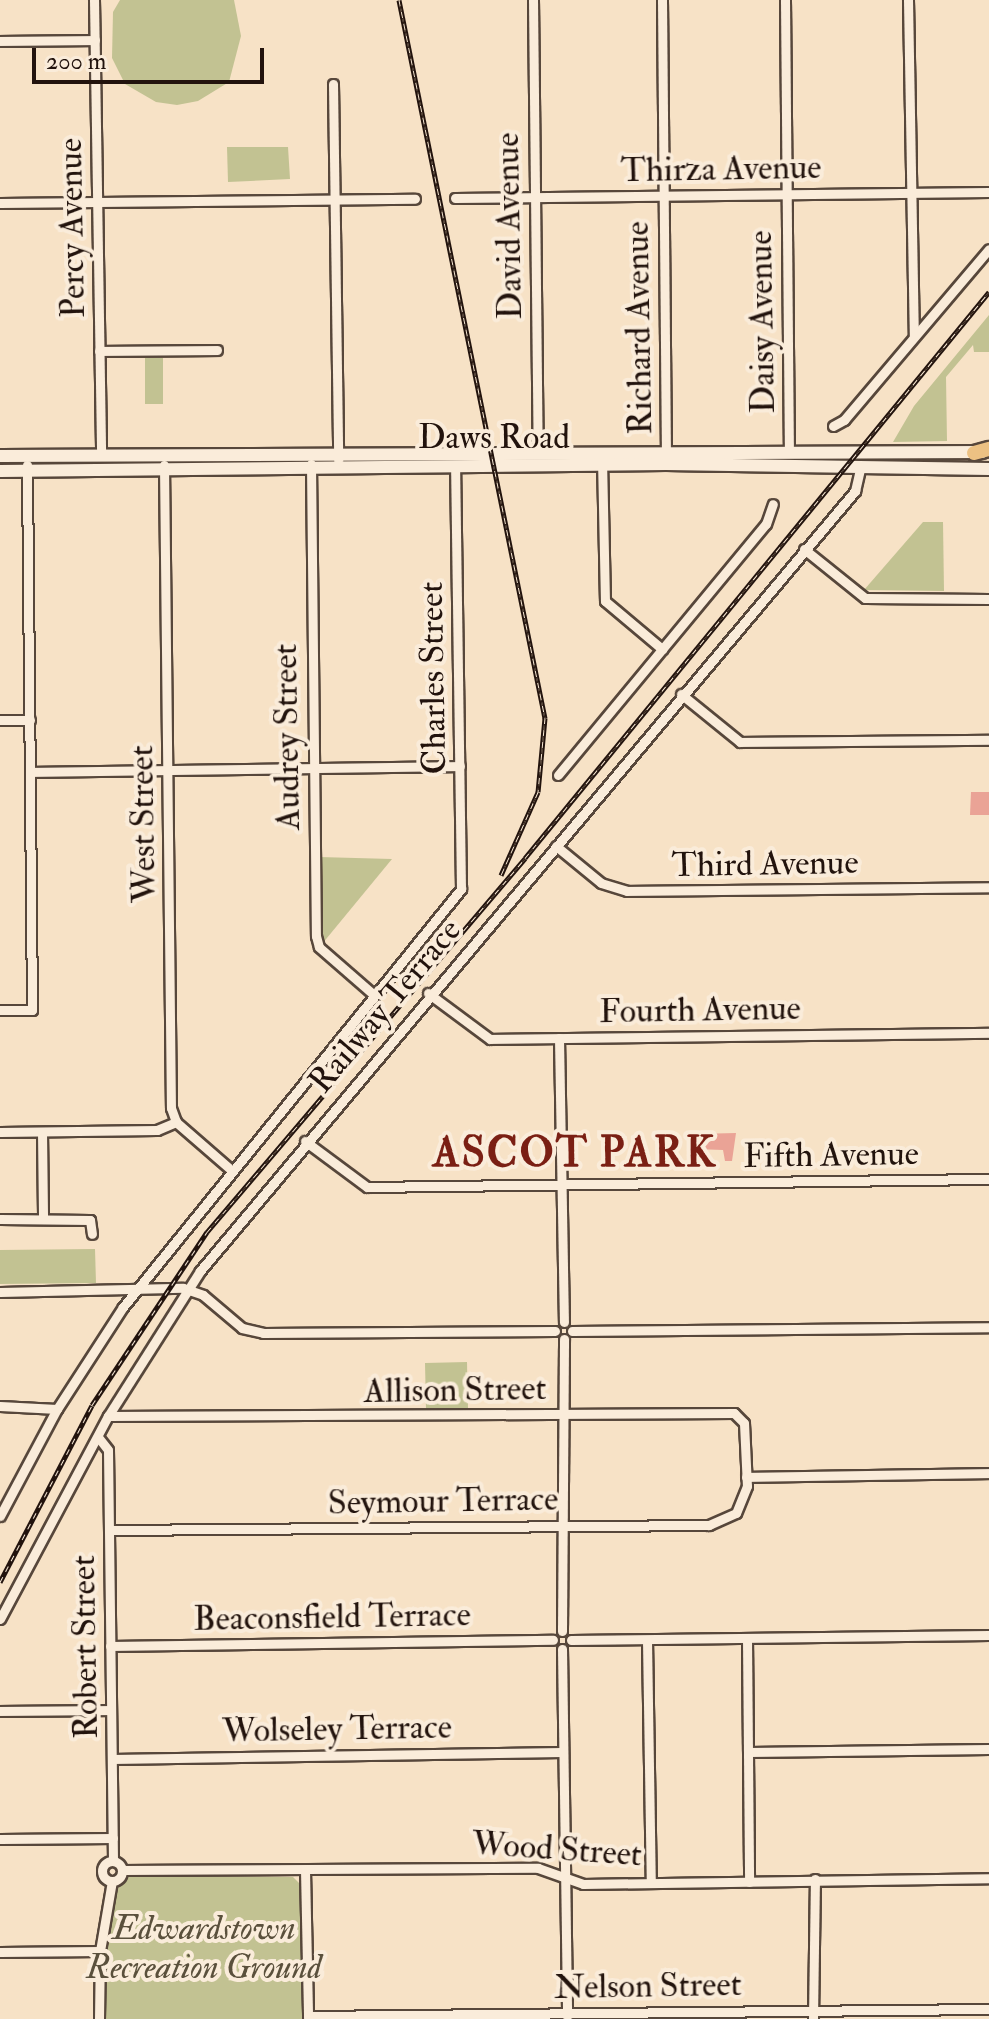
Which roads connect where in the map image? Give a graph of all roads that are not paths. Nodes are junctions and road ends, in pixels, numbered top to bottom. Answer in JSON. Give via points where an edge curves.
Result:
{"nodes":[{"id":1,"x":94,"y":0,"type":"edge"},
{"id":2,"x":533,"y":0,"type":"edge"},
{"id":3,"x":662,"y":0,"type":"edge"},
{"id":4,"x":785,"y":0,"type":"edge"},
{"id":5,"x":908,"y":0,"type":"edge"},
{"id":6,"x":95,"y":40,"type":"junction"},
{"id":7,"x":0,"y":41,"type":"edge"},
{"id":8,"x":333,"y":84,"type":"dead end"},
{"id":9,"x":989,"y":192,"type":"edge"},
{"id":10,"x":911,"y":193,"type":"junction"},
{"id":11,"x":787,"y":195,"type":"junction"},
{"id":12,"x":664,"y":196,"type":"junction"},
{"id":13,"x":534,"y":197,"type":"junction"},
{"id":14,"x":455,"y":198,"type":"dead end"},
{"id":15,"x":415,"y":199,"type":"dead end"},
{"id":16,"x":335,"y":200,"type":"junction"},
{"id":17,"x":97,"y":202,"type":"junction"},
{"id":18,"x":0,"y":203,"type":"edge"},
{"id":19,"x":989,"y":249,"type":"edge"},
{"id":20,"x":914,"y":336,"type":"junction"},
{"id":21,"x":217,"y":350,"type":"dead end"},
{"id":22,"x":99,"y":351,"type":"junction"},
{"id":23,"x":833,"y":426,"type":"dead end"},
{"id":24,"x":789,"y":451,"type":"junction"},
{"id":25,"x":984,"y":451,"type":"edge"},
{"id":26,"x":538,"y":452,"type":"junction"},
{"id":27,"x":310,"y":453,"type":"junction"},
{"id":28,"x":338,"y":453,"type":"junction"},
{"id":29,"x":164,"y":454,"type":"junction"},
{"id":30,"x":101,"y":455,"type":"junction"},
{"id":31,"x":0,"y":456,"type":"edge"},
{"id":32,"x":27,"y":456,"type":"junction"},
{"id":33,"x":602,"y":458,"type":"junction"},
{"id":34,"x":666,"y":458,"type":"junction"},
{"id":35,"x":455,"y":466,"type":"junction"},
{"id":36,"x":861,"y":466,"type":"junction"},
{"id":37,"x":311,"y":467,"type":"junction"},
{"id":38,"x":338,"y":467,"type":"junction"},
{"id":39,"x":164,"y":469,"type":"junction"},
{"id":40,"x":989,"y":469,"type":"edge"},
{"id":41,"x":0,"y":471,"type":"edge"},
{"id":42,"x":27,"y":471,"type":"junction"},
{"id":43,"x":773,"y":504,"type":"dead end"},
{"id":44,"x":804,"y":549,"type":"junction"},
{"id":45,"x":989,"y":599,"type":"edge"},
{"id":46,"x":662,"y":649,"type":"junction"},
{"id":47,"x":681,"y":694,"type":"junction"},
{"id":48,"x":0,"y":720,"type":"edge"},
{"id":49,"x":30,"y":720,"type":"junction"},
{"id":50,"x":989,"y":740,"type":"edge"},
{"id":51,"x":460,"y":766,"type":"junction"},
{"id":52,"x":313,"y":768,"type":"junction"},
{"id":53,"x":168,"y":771,"type":"junction"},
{"id":54,"x":31,"y":772,"type":"junction"},
{"id":55,"x":558,"y":775,"type":"dead end"},
{"id":56,"x":556,"y":846,"type":"junction"},
{"id":57,"x":989,"y":887,"type":"edge"},
{"id":58,"x":428,"y":993,"type":"junction"},
{"id":59,"x":374,"y":995,"type":"junction"},
{"id":60,"x":0,"y":1010,"type":"edge"},
{"id":61,"x":989,"y":1033,"type":"edge"},
{"id":62,"x":559,"y":1038,"type":"junction"},
{"id":63,"x":176,"y":1122,"type":"junction"},
{"id":64,"x":0,"y":1132,"type":"edge"},
{"id":65,"x":42,"y":1132,"type":"junction"},
{"id":66,"x":305,"y":1141,"type":"junction"},
{"id":67,"x":229,"y":1168,"type":"junction"},
{"id":68,"x":989,"y":1179,"type":"edge"},
{"id":69,"x":560,"y":1184,"type":"junction"},
{"id":70,"x":43,"y":1217,"type":"junction"},
{"id":71,"x":0,"y":1219,"type":"edge"},
{"id":72,"x":92,"y":1234,"type":"dead end"},
{"id":73,"x":156,"y":1263,"type":"junction"},
{"id":74,"x":159,"y":1289,"type":"junction"},
{"id":75,"x":187,"y":1289,"type":"junction"},
{"id":76,"x":136,"y":1290,"type":"junction"},
{"id":77,"x":0,"y":1292,"type":"edge"},
{"id":78,"x":564,"y":1322,"type":"junction"},
{"id":79,"x":989,"y":1327,"type":"edge"},
{"id":80,"x":555,"y":1331,"type":"junction"},
{"id":81,"x":572,"y":1331,"type":"junction"},
{"id":82,"x":564,"y":1339,"type":"junction"},
{"id":83,"x":0,"y":1406,"type":"edge"},
{"id":84,"x":57,"y":1409,"type":"junction"},
{"id":85,"x":562,"y":1414,"type":"junction"},
{"id":86,"x":108,"y":1416,"type":"junction"},
{"id":87,"x":98,"y":1437,"type":"junction"},
{"id":88,"x":989,"y":1473,"type":"edge"},
{"id":89,"x":746,"y":1477,"type":"junction"},
{"id":90,"x":0,"y":1516,"type":"edge"},
{"id":91,"x":561,"y":1526,"type":"junction"},
{"id":92,"x":109,"y":1530,"type":"junction"},
{"id":93,"x":0,"y":1619,"type":"edge"},
{"id":94,"x":562,"y":1631,"type":"junction"},
{"id":95,"x":989,"y":1635,"type":"edge"},
{"id":96,"x":747,"y":1639,"type":"junction"},
{"id":97,"x":553,"y":1640,"type":"junction"},
{"id":98,"x":571,"y":1640,"type":"junction"},
{"id":99,"x":647,"y":1640,"type":"junction"},
{"id":100,"x":110,"y":1646,"type":"junction"},
{"id":101,"x":562,"y":1649,"type":"junction"},
{"id":102,"x":111,"y":1710,"type":"junction"},
{"id":103,"x":0,"y":1711,"type":"edge"},
{"id":104,"x":989,"y":1749,"type":"edge"},
{"id":105,"x":562,"y":1752,"type":"junction"},
{"id":106,"x":749,"y":1752,"type":"junction"},
{"id":107,"x":112,"y":1759,"type":"junction"},
{"id":108,"x":113,"y":1838,"type":"junction"},
{"id":109,"x":0,"y":1839,"type":"edge"},
{"id":110,"x":113,"y":1861,"type":"junction"},
{"id":111,"x":122,"y":1870,"type":"junction"},
{"id":112,"x":305,"y":1870,"type":"junction"},
{"id":113,"x":989,"y":1878,"type":"edge"},
{"id":114,"x":565,"y":1879,"type":"junction"},
{"id":115,"x":815,"y":1879,"type":"junction"},
{"id":116,"x":112,"y":1881,"type":"junction"},
{"id":117,"x":651,"y":1882,"type":"junction"},
{"id":118,"x":749,"y":1882,"type":"junction"},
{"id":119,"x":100,"y":1951,"type":"junction"},
{"id":120,"x":0,"y":1952,"type":"edge"},
{"id":121,"x":989,"y":2009,"type":"edge"},
{"id":122,"x":813,"y":2014,"type":"edge"},
{"id":123,"x":567,"y":2016,"type":"edge"},
{"id":124,"x":308,"y":2018,"type":"edge"},
{"id":125,"x":99,"y":2019,"type":"edge"}],
"edges":[{"from":1,"to":6,"type":"street","name":"Percy Avenue"},
{"from":2,"to":13,"type":"street","name":"David Avenue"},
{"from":3,"to":12,"type":"street","name":"Richard Avenue"},
{"from":4,"to":11,"type":"street","name":"Daisy Avenue"},
{"from":5,"to":10,"type":"street"},
{"from":6,"to":7,"type":"street"},
{"from":6,"to":17,"type":"street","name":"Percy Avenue"},
{"from":8,"to":16,"type":"street"},
{"from":9,"to":10,"type":"street","name":"Thirza Avenue"},
{"from":10,"to":11,"type":"street","name":"Thirza Avenue"},
{"from":10,"to":20,"type":"street"},
{"from":11,"to":12,"type":"street","name":"Thirza Avenue"},
{"from":11,"to":24,"type":"street","name":"Daisy Avenue"},
{"from":12,"to":13,"type":"street","name":"Thirza Avenue"},
{"from":12,"to":34,"type":"street","name":"Richard Avenue"},
{"from":13,"to":14,"type":"street","name":"Thirza Avenue"},
{"from":13,"to":26,"type":"street","name":"David Avenue"},
{"from":15,"to":16,"type":"street"},
{"from":16,"to":17,"type":"street"},
{"from":16,"to":28,"type":"street"},
{"from":17,"to":18,"type":"street"},
{"from":17,"to":22,"type":"street","name":"Percy Avenue"},
{"from":19,"to":20,"type":"street"},
{"from":20,"to":23,"type":"street"},
{"from":21,"to":22,"type":"street"},
{"from":22,"to":30,"type":"street","name":"Percy Avenue"},
{"from":24,"to":25,"type":"main road","name":"Daws Road"},
{"from":24,"to":34,"type":"main road","name":"Daws Road"},
{"from":26,"to":28,"type":"main road","name":"Daws Road"},
{"from":26,"to":33,"type":"main road","name":"Daws Road"},
{"from":27,"to":28,"type":"main road","name":"Daws Road"},
{"from":27,"to":29,"type":"main road","name":"Daws Road"},
{"from":27,"to":37,"type":"street","name":"Audrey Street"},
{"from":28,"to":38,"type":"street"},
{"from":29,"to":30,"type":"main road","name":"Daws Road"},
{"from":29,"to":39,"type":"street","name":"West Street"},
{"from":30,"to":32,"type":"main road","name":"Daws Road"},
{"from":31,"to":32,"type":"main road","name":"Daws Road"},
{"from":32,"to":42,"type":"street"},
{"from":33,"to":34,"type":"main road","name":"Daws Road"},
{"from":33,"to":35,"type":"main road","name":"Daws Road"},
{"from":33,"to":46,"type":"street","via":[[605,601]]},
{"from":34,"to":36,"type":"main road","name":"Daws Road"},
{"from":35,"to":38,"type":"main road","name":"Daws Road"},
{"from":35,"to":51,"type":"street","name":"Charles Street"},
{"from":36,"to":40,"type":"main road","name":"Daws Road"},
{"from":36,"to":44,"type":"street","name":"Railway Terrace","via":[[855,491]]},
{"from":37,"to":38,"type":"main road","name":"Daws Road"},
{"from":37,"to":39,"type":"main road","name":"Daws Road"},
{"from":37,"to":52,"type":"street","name":"Audrey Street"},
{"from":39,"to":42,"type":"main road","name":"Daws Road"},
{"from":39,"to":53,"type":"street","name":"West Street"},
{"from":41,"to":42,"type":"main road","name":"Daws Road"},
{"from":42,"to":49,"type":"street"},
{"from":43,"to":46,"type":"street","via":[[766,524]]},
{"from":44,"to":45,"type":"street","via":[[865,598]]},
{"from":44,"to":47,"type":"street","name":"Railway Terrace"},
{"from":46,"to":55,"type":"street"},
{"from":47,"to":50,"type":"street","via":[[740,742]]},
{"from":47,"to":56,"type":"street","name":"Railway Terrace"},
{"from":48,"to":49,"type":"street"},
{"from":49,"to":54,"type":"street"},
{"from":51,"to":52,"type":"street"},
{"from":51,"to":59,"type":"street","name":"Charles Street","via":[[461,889]]},
{"from":52,"to":53,"type":"street"},
{"from":52,"to":59,"type":"street","name":"Audrey Street","via":[[316,936],[319,947]]},
{"from":53,"to":54,"type":"street"},
{"from":53,"to":63,"type":"street","name":"West Street","via":[[171,1098]]},
{"from":54,"to":60,"type":"street","via":[[32,1010]]},
{"from":56,"to":57,"type":"street","name":"Third Avenue","via":[[601,883],[627,891]]},
{"from":56,"to":58,"type":"street","name":"Railway Terrace"},
{"from":58,"to":62,"type":"street","name":"Fourth Avenue","via":[[490,1039]]},
{"from":58,"to":66,"type":"street","name":"Railway Terrace"},
{"from":59,"to":67,"type":"street"},
{"from":61,"to":62,"type":"street","name":"Fourth Avenue"},
{"from":62,"to":69,"type":"street"},
{"from":63,"to":65,"type":"street","via":[[157,1130]]},
{"from":63,"to":67,"type":"street"},
{"from":64,"to":65,"type":"street"},
{"from":65,"to":70,"type":"street"},
{"from":66,"to":69,"type":"street","name":"Fifth Avenue","via":[[367,1187]]},
{"from":66,"to":75,"type":"street","name":"Railway Terrace"},
{"from":67,"to":73,"type":"street"},
{"from":68,"to":69,"type":"street","name":"Fifth Avenue"},
{"from":69,"to":78,"type":"street"},
{"from":70,"to":71,"type":"street"},
{"from":70,"to":72,"type":"street","via":[[90,1220]]},
{"from":73,"to":74,"type":"street"},
{"from":73,"to":76,"type":"street"},
{"from":74,"to":75,"type":"street"},
{"from":74,"to":76,"type":"street"},
{"from":75,"to":80,"type":"street","via":[[242,1328],[263,1333]]},
{"from":75,"to":86,"type":"street","name":"Railway Terrace"},
{"from":76,"to":77,"type":"street"},
{"from":76,"to":84,"type":"street"},
{"from":78,"to":80,"type":"street"},
{"from":78,"to":81,"type":"street"},
{"from":79,"to":81,"type":"street"},
{"from":80,"to":82,"type":"street"},
{"from":81,"to":82,"type":"street"},
{"from":82,"to":85,"type":"street"},
{"from":83,"to":84,"type":"street"},
{"from":84,"to":90,"type":"street"},
{"from":85,"to":86,"type":"street","name":"Allison Street"},
{"from":85,"to":89,"type":"street","name":"Allison Street","via":[[734,1413],[744,1423]]},
{"from":85,"to":91,"type":"street"},
{"from":86,"to":87,"type":"street","name":"Railway Terrace"},
{"from":87,"to":92,"type":"street","name":"Robert Street","via":[[108,1450]]},
{"from":87,"to":93,"type":"street","name":"Railway Terrace"},
{"from":88,"to":89,"type":"street"},
{"from":89,"to":91,"type":"street","name":"Seymour Terrace","via":[[736,1513],[715,1524]]},
{"from":91,"to":92,"type":"street","name":"Seymour Terrace"},
{"from":91,"to":94,"type":"street"},
{"from":92,"to":100,"type":"street","name":"Robert Street"},
{"from":94,"to":97,"type":"street"},
{"from":94,"to":98,"type":"street"},
{"from":95,"to":96,"type":"street"},
{"from":96,"to":99,"type":"street"},
{"from":96,"to":106,"type":"street"},
{"from":97,"to":100,"type":"street","name":"Beaconsfield Terrace"},
{"from":97,"to":101,"type":"street"},
{"from":98,"to":99,"type":"street"},
{"from":98,"to":101,"type":"street"},
{"from":99,"to":117,"type":"street"},
{"from":100,"to":102,"type":"street","name":"Robert Street"},
{"from":101,"to":105,"type":"street"},
{"from":102,"to":103,"type":"street"},
{"from":102,"to":107,"type":"street","name":"Robert Street"},
{"from":104,"to":106,"type":"street"},
{"from":105,"to":107,"type":"street","name":"Wolseley Terrace"},
{"from":105,"to":114,"type":"street"},
{"from":106,"to":118,"type":"street"},
{"from":107,"to":108,"type":"street","name":"Robert Street"},
{"from":108,"to":109,"type":"street"},
{"from":108,"to":110,"type":"street","name":"Robert Street"},
{"from":110,"to":111,"type":"street"},
{"from":110,"to":116,"type":"street","name":"Robert Street","via":[[102,1871]]},
{"from":111,"to":112,"type":"street","name":"Wood Street"},
{"from":111,"to":116,"type":"street"},
{"from":112,"to":114,"type":"street","name":"Wood Street","via":[[544,1868]]},
{"from":112,"to":124,"type":"street"},
{"from":113,"to":115,"type":"street","name":"Wood Street"},
{"from":114,"to":117,"type":"street","name":"Wood Street"},
{"from":114,"to":123,"type":"street"},
{"from":115,"to":118,"type":"street","name":"Wood Street"},
{"from":115,"to":122,"type":"street"},
{"from":116,"to":119,"type":"street"},
{"from":117,"to":118,"type":"street","name":"Wood Street"},
{"from":119,"to":120,"type":"street"},
{"from":119,"to":125,"type":"street"},
{"from":121,"to":122,"type":"street","name":"Nelson Street"},
{"from":122,"to":123,"type":"street","name":"Nelson Street"},
{"from":123,"to":124,"type":"street","name":"Nelson Street"}]}
